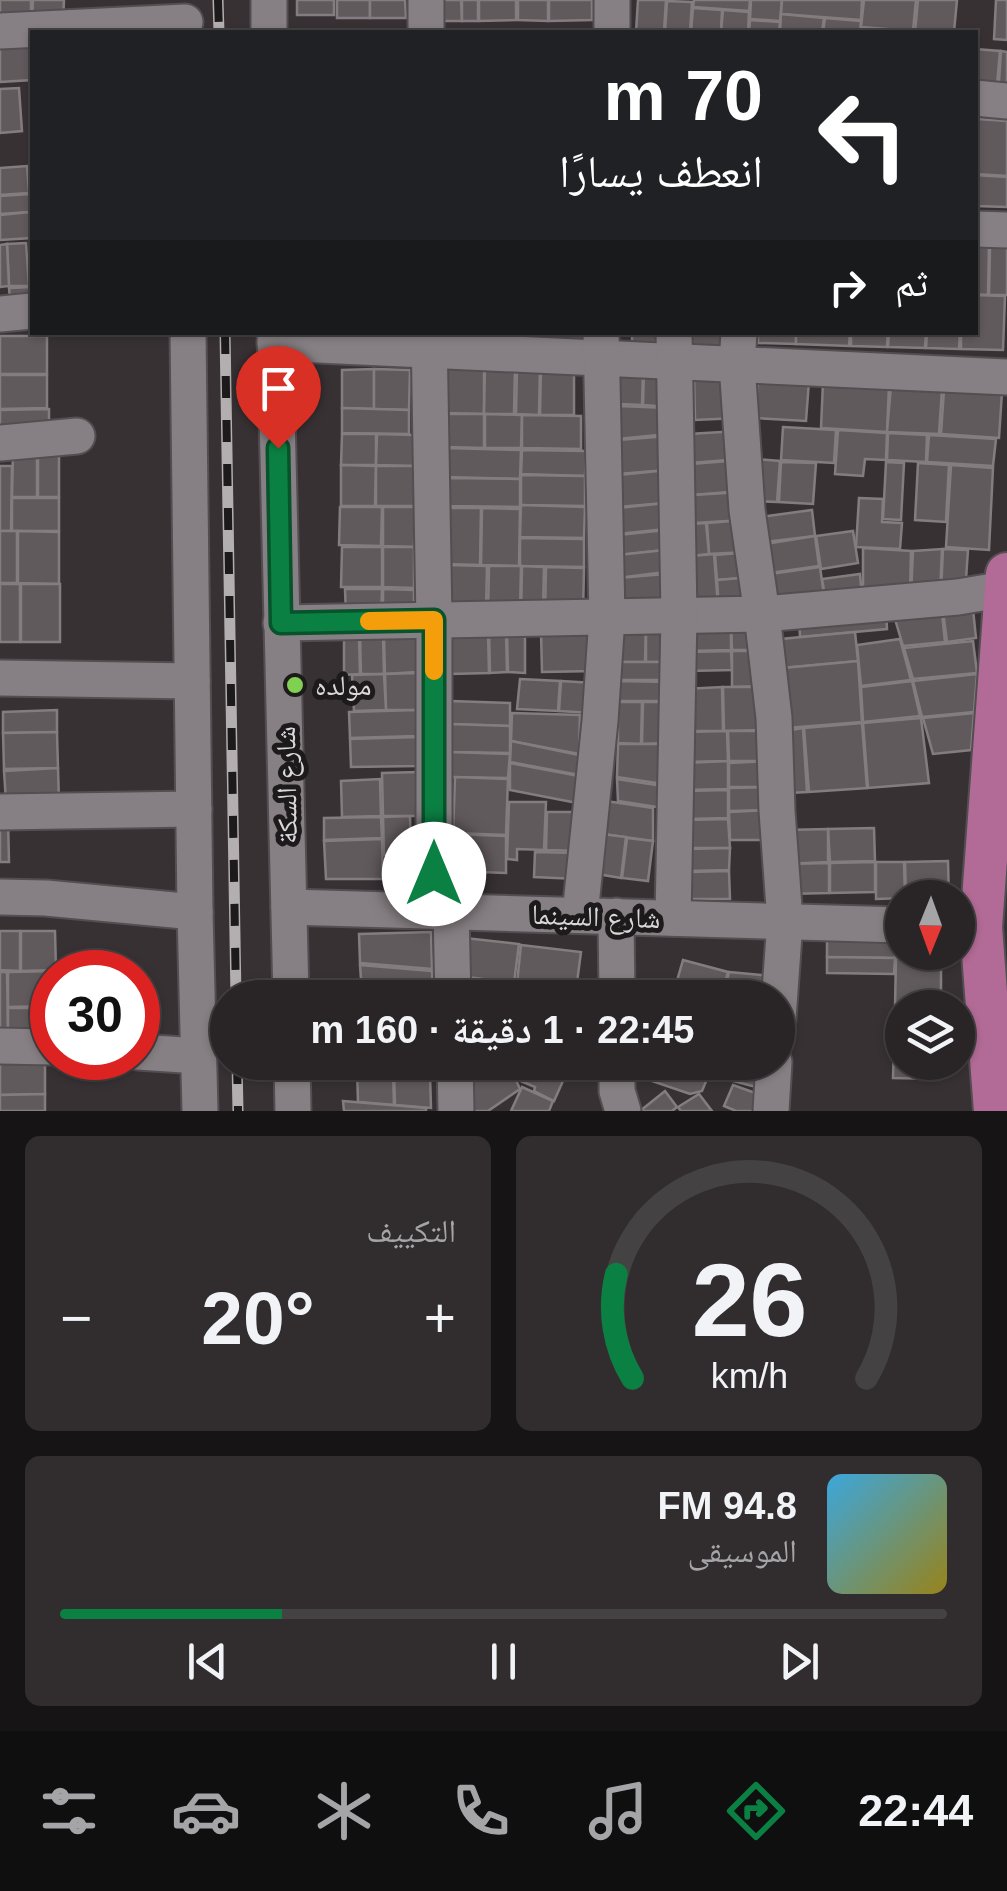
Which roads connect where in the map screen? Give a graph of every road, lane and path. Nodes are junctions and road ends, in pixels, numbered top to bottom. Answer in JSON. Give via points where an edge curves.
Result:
{"nodes":[{"id":1,"x":269,"y":0,"type":"edge"},
{"id":2,"x":426,"y":0,"type":"edge"},
{"id":3,"x":612,"y":0,"type":"edge"},
{"id":4,"x":184,"y":18,"type":"edge"},
{"id":5,"x":270,"y":30,"type":"edge"},
{"id":6,"x":426,"y":30,"type":"edge"},
{"id":7,"x":612,"y":30,"type":"edge"},
{"id":8,"x":0,"y":31,"type":"edge"},
{"id":9,"x":978,"y":98,"type":"edge"},
{"id":10,"x":1007,"y":101,"type":"edge"},
{"id":11,"x":978,"y":229,"type":"edge"},
{"id":12,"x":1007,"y":230,"type":"edge"},
{"id":13,"x":30,"y":311,"type":"edge"},
{"id":14,"x":0,"y":314,"type":"edge"},
{"id":15,"x":188,"y":335,"type":"edge"},
{"id":16,"x":275,"y":338,"type":"edge"},
{"id":17,"x":429,"y":341,"type":"edge"},
{"id":18,"x":601,"y":345,"type":"edge"},
{"id":19,"x":675,"y":347,"type":"edge"},
{"id":20,"x":738,"y":348,"type":"edge"},
{"id":21,"x":1007,"y":377,"type":"edge"},
{"id":22,"x":77,"y":436,"type":"dead end"},
{"id":23,"x":0,"y":443,"type":"edge"},
{"id":24,"x":1006,"y":593,"type":"edge"},
{"id":25,"x":762,"y":614,"type":"junction"},
{"id":26,"x":680,"y":615,"type":"junction"},
{"id":27,"x":607,"y":617,"type":"junction"},
{"id":28,"x":434,"y":620,"type":"junction"},
{"id":29,"x":281,"y":623,"type":"junction"},
{"id":30,"x":0,"y":678,"type":"edge"},
{"id":31,"x":192,"y":681,"type":"junction"},
{"id":32,"x":194,"y":809,"type":"junction"},
{"id":33,"x":0,"y":812,"type":"edge"},
{"id":34,"x":974,"y":880,"type":"edge"},
{"id":35,"x":0,"y":897,"type":"edge"},
{"id":36,"x":289,"y":907,"type":"junction"},
{"id":37,"x":442,"y":911,"type":"junction"},
{"id":38,"x":195,"y":912,"type":"junction"},
{"id":39,"x":580,"y":915,"type":"junction"},
{"id":40,"x":616,"y":916,"type":"junction"},
{"id":41,"x":673,"y":918,"type":"junction"},
{"id":42,"x":784,"y":922,"type":"junction"},
{"id":43,"x":885,"y":925,"type":"edge"},
{"id":44,"x":975,"y":969,"type":"edge"},
{"id":45,"x":291,"y":980,"type":"edge"},
{"id":46,"x":451,"y":980,"type":"edge"},
{"id":47,"x":617,"y":980,"type":"edge"},
{"id":48,"x":780,"y":980,"type":"edge"},
{"id":49,"x":0,"y":1046,"type":"edge"},
{"id":50,"x":30,"y":1047,"type":"edge"},
{"id":51,"x":160,"y":1053,"type":"edge"},
{"id":52,"x":199,"y":1056,"type":"junction"},
{"id":53,"x":292,"y":1080,"type":"edge"},
{"id":54,"x":455,"y":1080,"type":"edge"},
{"id":55,"x":617,"y":1080,"type":"edge"},
{"id":56,"x":773,"y":1080,"type":"edge"},
{"id":57,"x":200,"y":1111,"type":"edge"},
{"id":58,"x":293,"y":1111,"type":"edge"},
{"id":59,"x":456,"y":1111,"type":"edge"},
{"id":60,"x":623,"y":1111,"type":"edge"},
{"id":61,"x":771,"y":1111,"type":"edge"},
{"id":62,"x":995,"y":1111,"type":"edge"}],
"edges":[{"from":1,"to":5,"type":"street"},
{"from":2,"to":6,"type":"street"},
{"from":3,"to":7,"type":"street"},
{"from":4,"to":8,"type":"street"},
{"from":9,"to":10,"type":"street"},
{"from":11,"to":12,"type":"street"},
{"from":13,"to":14,"type":"street"},
{"from":15,"to":31,"type":"street"},
{"from":16,"to":17,"type":"street"},
{"from":16,"to":29,"type":"street","name":"شارع السكة"},
{"from":17,"to":18,"type":"street"},
{"from":17,"to":28,"type":"street"},
{"from":18,"to":19,"type":"street"},
{"from":18,"to":27,"type":"street"},
{"from":19,"to":20,"type":"street"},
{"from":19,"to":26,"type":"street"},
{"from":20,"to":21,"type":"street"},
{"from":20,"to":25,"type":"street"},
{"from":22,"to":23,"type":"street"},
{"from":24,"to":25,"type":"street"},
{"from":24,"to":34,"type":"main road"},
{"from":25,"to":26,"type":"street"},
{"from":25,"to":42,"type":"street"},
{"from":26,"to":27,"type":"street"},
{"from":26,"to":41,"type":"street"},
{"from":27,"to":28,"type":"street"},
{"from":27,"to":39,"type":"street"},
{"from":28,"to":29,"type":"street"},
{"from":28,"to":37,"type":"street"},
{"from":29,"to":36,"type":"street","name":"شارع السكة"},
{"from":30,"to":31,"type":"street"},
{"from":31,"to":32,"type":"street"},
{"from":32,"to":33,"type":"street"},
{"from":32,"to":38,"type":"street"},
{"from":35,"to":38,"type":"street"},
{"from":36,"to":37,"type":"street","name":"شارع السينما"},
{"from":36,"to":45,"type":"street","name":"شارع السكة"},
{"from":37,"to":39,"type":"street","name":"شارع السينما"},
{"from":37,"to":46,"type":"street"},
{"from":38,"to":52,"type":"street"},
{"from":39,"to":40,"type":"street","name":"شارع السينما"},
{"from":40,"to":41,"type":"street","name":"شارع السينما"},
{"from":40,"to":47,"type":"street"},
{"from":41,"to":42,"type":"street","name":"شارع السينما"},
{"from":42,"to":43,"type":"street","name":"شارع السينما"},
{"from":42,"to":48,"type":"street"},
{"from":44,"to":62,"type":"main road"},
{"from":49,"to":50,"type":"street"},
{"from":51,"to":52,"type":"street"},
{"from":52,"to":57,"type":"street"},
{"from":53,"to":58,"type":"street"},
{"from":54,"to":59,"type":"street"},
{"from":55,"to":60,"type":"street"},
{"from":56,"to":61,"type":"street"}]}
